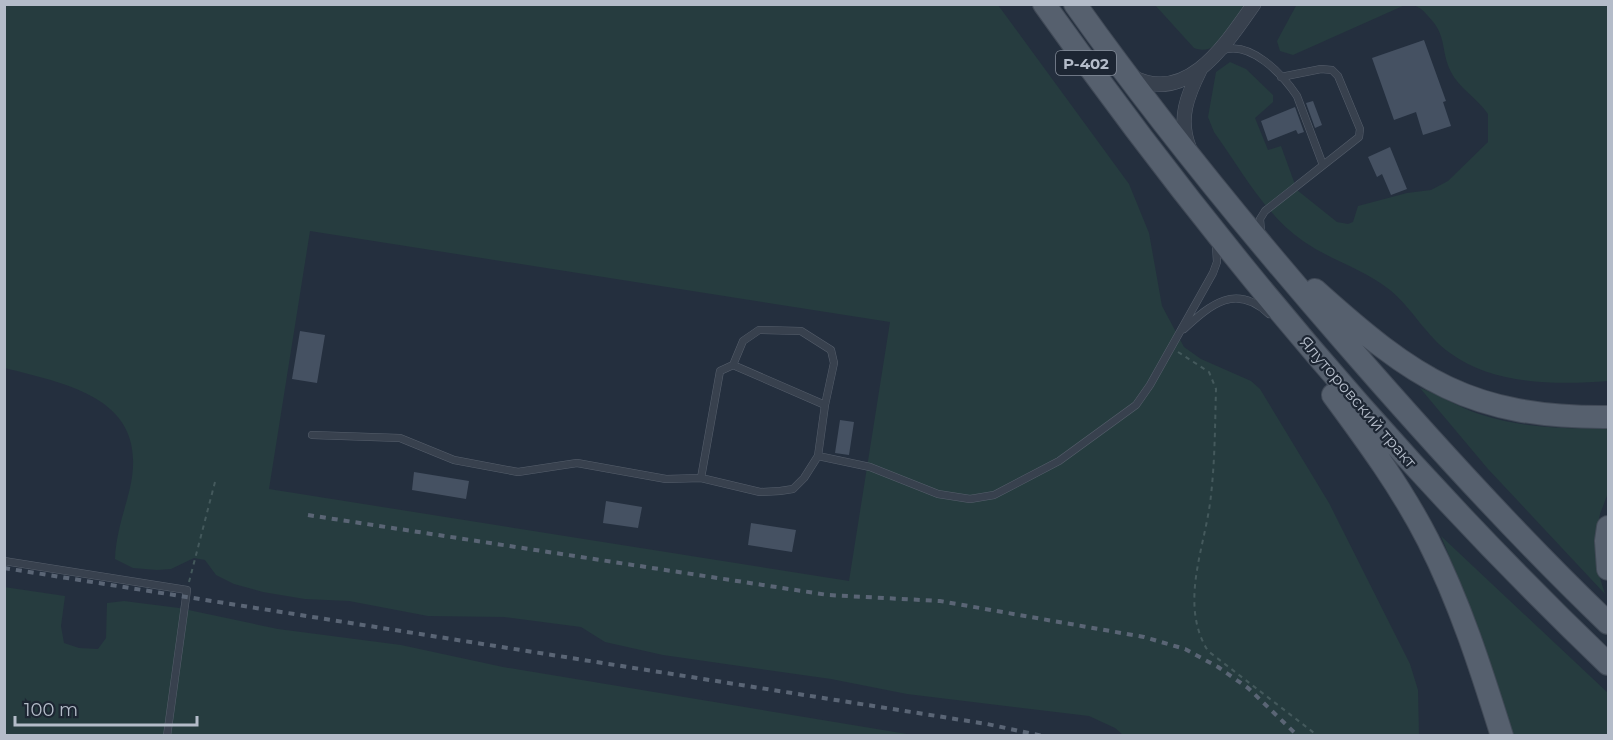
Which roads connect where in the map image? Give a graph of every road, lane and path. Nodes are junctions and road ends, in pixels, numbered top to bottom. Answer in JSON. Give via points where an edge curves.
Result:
{"nodes":[{"id":1,"x":1044,"y":4,"type":"edge"},
{"id":2,"x":1074,"y":4,"type":"edge"},
{"id":3,"x":1254,"y":4,"type":"edge"},
{"id":4,"x":1216,"y":53,"type":"junction"},
{"id":5,"x":1121,"y":70,"type":"junction"},
{"id":6,"x":1200,"y":70,"type":"junction"},
{"id":7,"x":1281,"y":77,"type":"junction"},
{"id":8,"x":1128,"y":122,"type":"junction"},
{"id":9,"x":1323,"y":165,"type":"junction"},
{"id":10,"x":1201,"y":174,"type":"junction"},
{"id":11,"x":1272,"y":258,"type":"junction"},
{"id":12,"x":1252,"y":278,"type":"junction"},
{"id":13,"x":1178,"y":335,"type":"junction"},
{"id":14,"x":1291,"y":335,"type":"junction"},
{"id":15,"x":1170,"y":347,"type":"junction"},
{"id":16,"x":733,"y":365,"type":"junction"},
{"id":17,"x":1343,"y":386,"type":"junction"},
{"id":18,"x":825,"y":405,"type":"junction"},
{"id":19,"x":1608,"y":417,"type":"edge"},
{"id":20,"x":312,"y":435,"type":"dead end"},
{"id":21,"x":818,"y":456,"type":"junction"},
{"id":22,"x":701,"y":478,"type":"junction"},
{"id":23,"x":215,"y":482,"type":"dead end"},
{"id":24,"x":1608,"y":527,"type":"edge"},
{"id":25,"x":4,"y":561,"type":"edge"},
{"id":26,"x":1608,"y":570,"type":"edge"},
{"id":27,"x":187,"y":590,"type":"junction"},
{"id":28,"x":1608,"y":622,"type":"edge"},
{"id":29,"x":1608,"y":664,"type":"edge"},
{"id":30,"x":167,"y":735,"type":"edge"},
{"id":31,"x":1318,"y":735,"type":"edge"},
{"id":32,"x":1502,"y":735,"type":"edge"}],
"edges":[{"from":1,"to":8,"type":"main road","number":"Р-402"},
{"from":2,"to":5,"type":"main road","number":"Р-402"},
{"from":3,"to":4,"type":"street"},
{"from":4,"to":6,"type":"street"},
{"from":4,"to":7,"type":"lane","via":[[1226,49],[1251,53]]},
{"from":5,"to":6,"type":"street","via":[[1142,82],[1165,86]]},
{"from":5,"to":10,"type":"main road","name":"Ялуторовский тракт","number":"Р-402"},
{"from":6,"to":10,"type":"street","via":[[1189,92],[1183,122],[1184,135]]},
{"from":7,"to":9,"type":"lane","via":[[1297,96]]},
{"from":7,"to":9,"type":"lane","via":[[1321,69],[1332,70],[1338,76],[1360,129],[1359,137]]},
{"from":8,"to":12,"type":"main road","name":"Ялуторовский тракт"},
{"from":8,"to":13,"type":"lane","via":[[1218,252],[1213,273]]},
{"from":9,"to":11,"type":"lane","via":[[1262,214],[1260,227]]},
{"from":10,"to":11,"type":"main road","name":"Ялуторовский тракт"},
{"from":11,"to":19,"type":"main road","via":[[1313,288],[1372,341],[1449,390],[1521,412]]},
{"from":11,"to":28,"type":"main road","name":"Ялуторовский тракт","via":[[1433,443]]},
{"from":12,"to":14,"type":"main road"},
{"from":12,"to":17,"type":"main road","name":"Ялуторовский тракт"},
{"from":13,"to":14,"type":"lane","via":[[1206,309],[1231,298],[1255,302]]},
{"from":13,"to":15,"type":"lane"},
{"from":14,"to":17,"type":"main road"},
{"from":14,"to":32,"type":"main road","via":[[1389,474],[1427,538],[1467,628]]},
{"from":15,"to":21,"type":"lane","via":[[1143,397],[1125,415],[1059,461],[994,495],[970,499],[938,494],[870,467]]},
{"from":15,"to":31,"type":"path","via":[[1209,372],[1216,389],[1211,496],[1196,570],[1197,635],[1208,651]]},
{"from":16,"to":18,"type":"lane"},
{"from":16,"to":18,"type":"lane","via":[[743,341],[759,330],[801,332],[831,350],[834,363]]},
{"from":16,"to":22,"type":"lane","via":[[720,371]]},
{"from":17,"to":29,"type":"main road","name":"Ялуторовский тракт","via":[[1495,552]]},
{"from":18,"to":21,"type":"lane"},
{"from":20,"to":22,"type":"lane","via":[[400,438],[454,460],[518,472],[577,463],[666,479]]},
{"from":21,"to":22,"type":"lane","via":[[793,489],[780,492],[760,492]]},
{"from":23,"to":27,"type":"path"},
{"from":24,"to":26,"type":"main road"},
{"from":25,"to":27,"type":"lane"},
{"from":27,"to":30,"type":"lane"}]}
